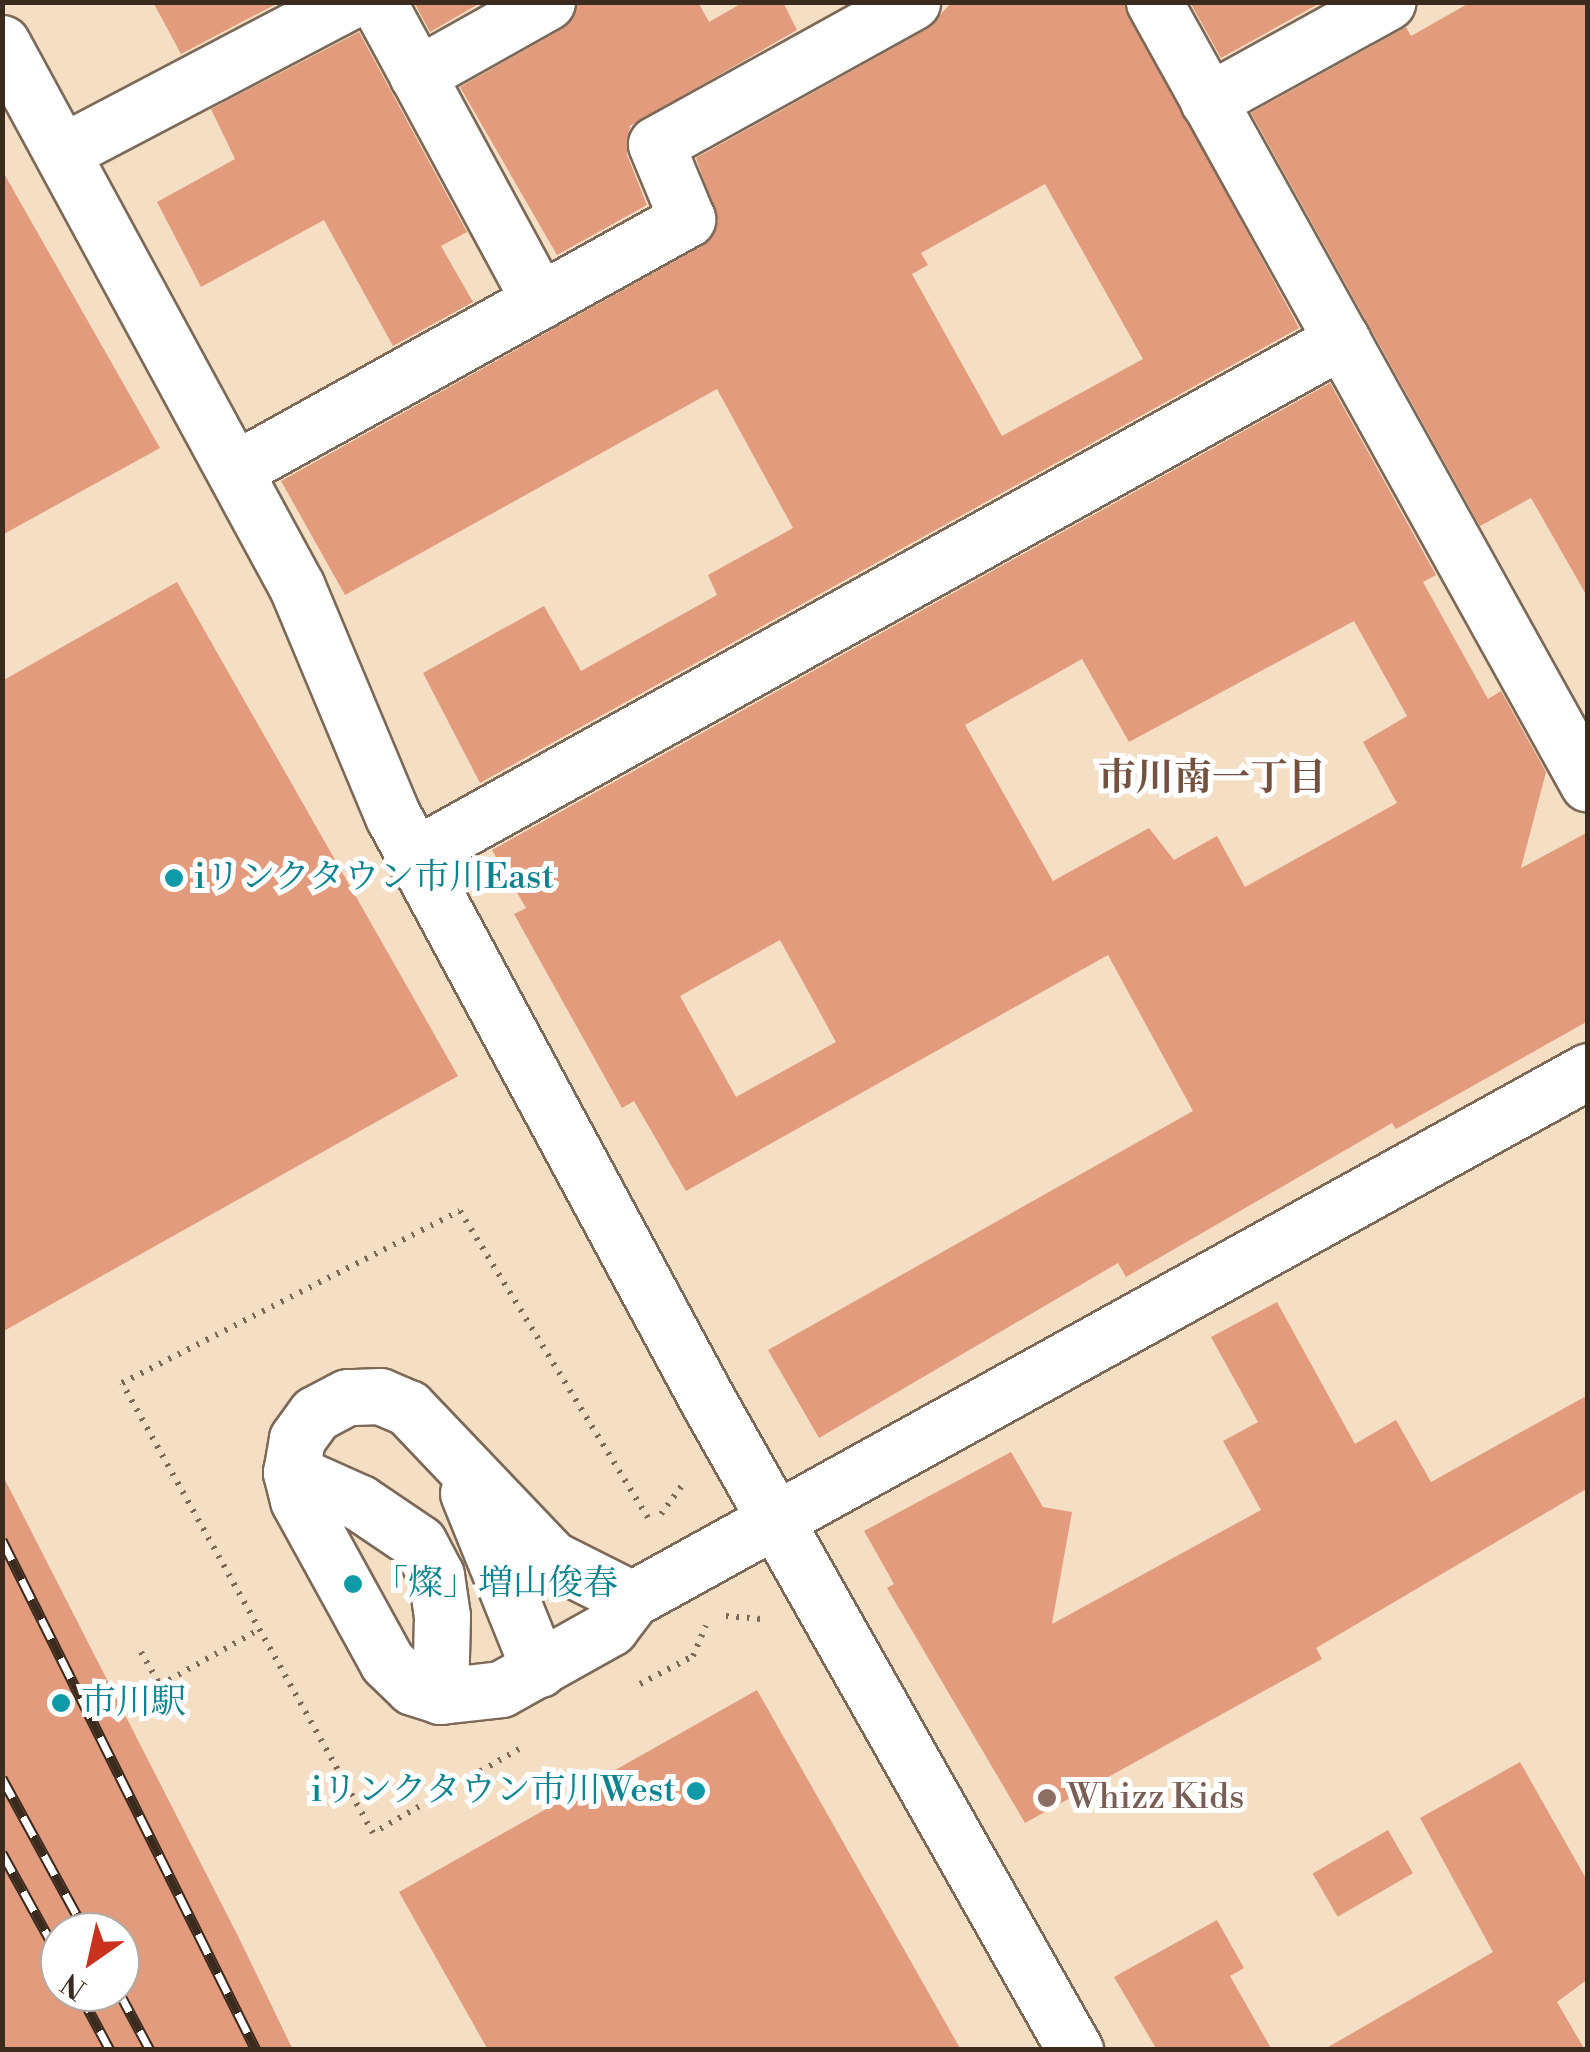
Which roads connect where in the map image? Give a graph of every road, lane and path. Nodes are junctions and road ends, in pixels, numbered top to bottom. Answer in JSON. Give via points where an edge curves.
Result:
{"nodes":[{"id":1,"x":348,"y":2,"type":"edge"},
{"id":2,"x":378,"y":2,"type":"edge"},
{"id":3,"x":548,"y":2,"type":"edge"},
{"id":4,"x":912,"y":2,"type":"edge"},
{"id":5,"x":1154,"y":2,"type":"edge"},
{"id":6,"x":1387,"y":2,"type":"edge"},
{"id":7,"x":2,"y":43,"type":"edge"},
{"id":8,"x":417,"y":75,"type":"junction"},
{"id":9,"x":1208,"y":102,"type":"junction"},
{"id":10,"x":62,"y":152,"type":"junction"},
{"id":11,"x":540,"y":301,"type":"junction"},
{"id":12,"x":1342,"y":340,"type":"junction"},
{"id":13,"x":236,"y":468,"type":"junction"},
{"id":14,"x":1588,"y":784,"type":"edge"},
{"id":15,"x":414,"y":856,"type":"junction"},
{"id":16,"x":1588,"y":1071,"type":"edge"},
{"id":17,"x":446,"y":1446,"type":"junction"},
{"id":18,"x":291,"y":1472,"type":"junction"},
{"id":19,"x":776,"y":1520,"type":"junction"},
{"id":20,"x":632,"y":1599,"type":"junction"},
{"id":21,"x":260,"y":1628,"type":"dead end"},
{"id":22,"x":141,"y":1652,"type":"dead end"},
{"id":23,"x":538,"y":1668,"type":"junction"},
{"id":24,"x":440,"y":1696,"type":"junction"},
{"id":25,"x":1075,"y":2050,"type":"edge"}],
"edges":[{"from":1,"to":10,"type":"street"},
{"from":2,"to":8,"type":"street"},
{"from":3,"to":8,"type":"street"},
{"from":4,"to":11,"type":"street","via":[[656,144],[687,219]]},
{"from":5,"to":9,"type":"street"},
{"from":6,"to":9,"type":"street"},
{"from":7,"to":10,"type":"street"},
{"from":8,"to":11,"type":"street"},
{"from":9,"to":12,"type":"street"},
{"from":10,"to":13,"type":"street"},
{"from":11,"to":13,"type":"street"},
{"from":12,"to":14,"type":"street"},
{"from":12,"to":15,"type":"street"},
{"from":13,"to":15,"type":"street"},
{"from":15,"to":19,"type":"street"},
{"from":16,"to":19,"type":"street"},
{"from":17,"to":18,"type":"street","via":[[408,1408],[380,1396],[346,1397],[316,1414],[297,1439]]},
{"from":17,"to":20,"type":"street","via":[[552,1559]]},
{"from":17,"to":23,"type":"street","via":[[498,1554]]},
{"from":18,"to":24,"type":"street","via":[[298,1500],[386,1662],[413,1687]]},
{"from":18,"to":24,"type":"street","via":[[360,1503],[418,1543],[436,1575],[442,1616]]},
{"from":19,"to":20,"type":"street"},
{"from":19,"to":25,"type":"street"},
{"from":20,"to":23,"type":"street","via":[[610,1628]]},
{"from":21,"to":22,"type":"path","via":[[160,1685]]},
{"from":23,"to":24,"type":"street","via":[[501,1689]]}]}
